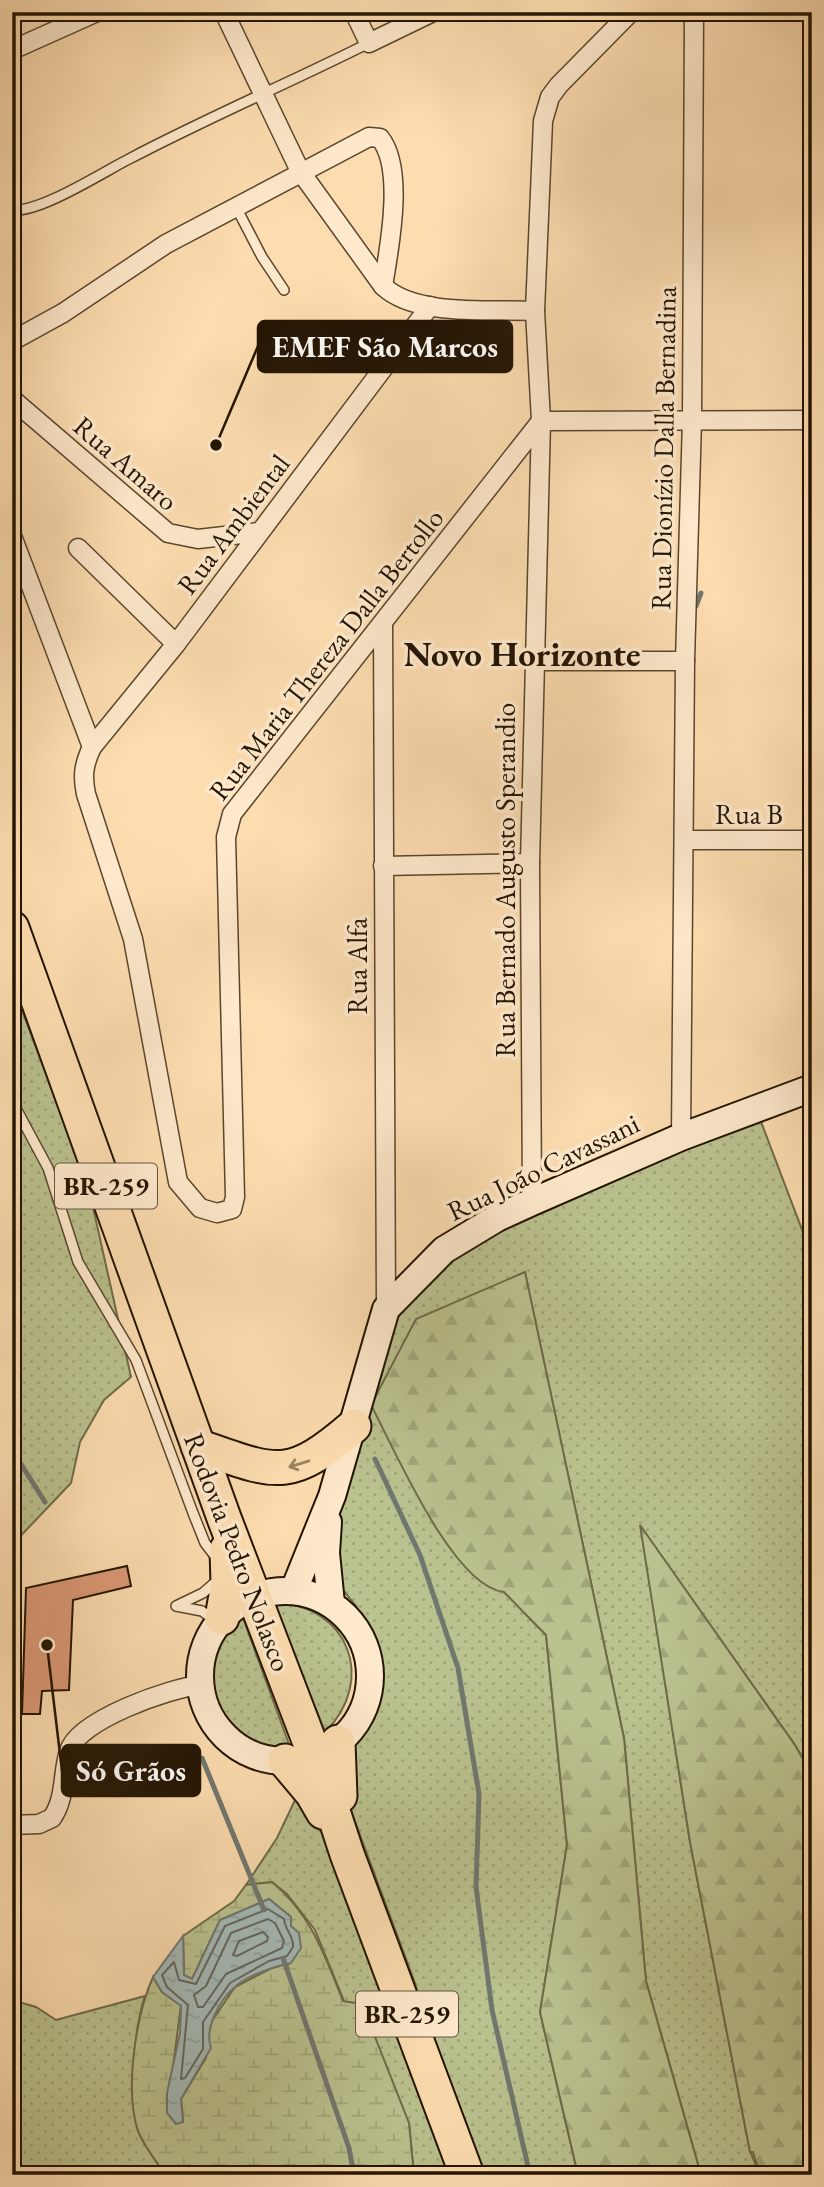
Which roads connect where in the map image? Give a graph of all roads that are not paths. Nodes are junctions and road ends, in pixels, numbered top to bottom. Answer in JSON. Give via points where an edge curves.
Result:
{"nodes":[{"id":1,"x":97,"y":12,"type":"edge"},
{"id":2,"x":224,"y":12,"type":"edge"},
{"id":3,"x":354,"y":12,"type":"edge"},
{"id":4,"x":433,"y":12,"type":"edge"},
{"id":5,"x":631,"y":12,"type":"edge"},
{"id":6,"x":694,"y":12,"type":"edge"},
{"id":7,"x":369,"y":43,"type":"junction"},
{"id":8,"x":12,"y":50,"type":"edge"},
{"id":9,"x":263,"y":96,"type":"junction"},
{"id":10,"x":300,"y":171,"type":"junction"},
{"id":11,"x":235,"y":205,"type":"junction"},
{"id":12,"x":12,"y":210,"type":"edge"},
{"id":13,"x":383,"y":286,"type":"junction"},
{"id":14,"x":284,"y":289,"type":"dead end"},
{"id":15,"x":430,"y":306,"type":"junction"},
{"id":16,"x":535,"y":311,"type":"junction"},
{"id":17,"x":12,"y":341,"type":"edge"},
{"id":18,"x":12,"y":399,"type":"edge"},
{"id":19,"x":692,"y":420,"type":"junction"},
{"id":20,"x":812,"y":420,"type":"edge"},
{"id":21,"x":541,"y":421,"type":"junction"},
{"id":22,"x":259,"y":532,"type":"junction"},
{"id":23,"x":12,"y":536,"type":"edge"},
{"id":24,"x":78,"y":548,"type":"dead end"},
{"id":25,"x":383,"y":623,"type":"junction"},
{"id":26,"x":176,"y":644,"type":"junction"},
{"id":27,"x":533,"y":661,"type":"junction"},
{"id":28,"x":685,"y":661,"type":"junction"},
{"id":29,"x":92,"y":747,"type":"junction"},
{"id":30,"x":686,"y":840,"type":"junction"},
{"id":31,"x":812,"y":840,"type":"edge"},
{"id":32,"x":530,"y":863,"type":"junction"},
{"id":33,"x":383,"y":866,"type":"junction"},
{"id":34,"x":12,"y":928,"type":"edge"},
{"id":35,"x":812,"y":1088,"type":"edge"},
{"id":36,"x":12,"y":1101,"type":"edge"},
{"id":37,"x":681,"y":1137,"type":"junction"},
{"id":38,"x":178,"y":1182,"type":"joint"},
{"id":39,"x":532,"y":1202,"type":"junction"},
{"id":40,"x":386,"y":1309,"type":"junction"},
{"id":41,"x":354,"y":1426,"type":"junction"},
{"id":42,"x":198,"y":1446,"type":"junction"},
{"id":43,"x":332,"y":1496,"type":"junction"},
{"id":44,"x":224,"y":1518,"type":"junction"},
{"id":45,"x":229,"y":1571,"type":"junction"},
{"id":46,"x":274,"y":1592,"type":"junction"},
{"id":47,"x":331,"y":1604,"type":"junction"},
{"id":48,"x":220,"y":1620,"type":"junction"},
{"id":49,"x":200,"y":1685,"type":"junction"},
{"id":50,"x":313,"y":1753,"type":"junction"},
{"id":51,"x":12,"y":1825,"type":"edge"},
{"id":52,"x":467,"y":2175,"type":"edge"}],
"edges":[{"from":1,"to":8,"type":"street"},
{"from":2,"to":9,"type":"street"},
{"from":3,"to":7,"type":"street"},
{"from":4,"to":7,"type":"street"},
{"from":5,"to":16,"type":"street","name":"Rua Bernado Augusto Sperandio","via":[[550,97],[541,134]]},
{"from":6,"to":19,"type":"street","name":"Rua Dionízio Dalla Bernadina"},
{"from":7,"to":9,"type":"lane"},
{"from":9,"to":10,"type":"street"},
{"from":9,"to":12,"type":"lane","via":[[81,186]]},
{"from":10,"to":11,"type":"street"},
{"from":10,"to":13,"type":"street"},
{"from":10,"to":13,"type":"street","via":[[361,139],[380,138],[385,144],[393,183]]},
{"from":11,"to":14,"type":"lane"},
{"from":11,"to":17,"type":"street"},
{"from":13,"to":15,"type":"street","via":[[405,300]]},
{"from":15,"to":16,"type":"street"},
{"from":15,"to":22,"type":"street","name":"Rua Ambiental"},
{"from":16,"to":21,"type":"street","name":"Rua Bernado Augusto Sperandio"},
{"from":18,"to":22,"type":"street","name":"Rua Amaro","via":[[168,533],[198,539]]},
{"from":19,"to":20,"type":"street"},
{"from":19,"to":21,"type":"street"},
{"from":19,"to":28,"type":"street","name":"Rua Dionízio Dalla Bernadina"},
{"from":21,"to":25,"type":"street","name":"Rua Maria Thereza Dalla Bertollo"},
{"from":21,"to":27,"type":"street","name":"Rua Bernado Augusto Sperandio"},
{"from":22,"to":26,"type":"street","name":"Rua Ambiental"},
{"from":23,"to":29,"type":"street"},
{"from":24,"to":26,"type":"street"},
{"from":25,"to":33,"type":"street","name":"Rua Alfa"},
{"from":25,"to":38,"type":"street","name":"Rua Maria Thereza Dalla Bertollo","via":[[229,822],[232,1209],[217,1213],[194,1204]]},
{"from":26,"to":29,"type":"street","name":"Rua Ambiental"},
{"from":27,"to":28,"type":"street"},
{"from":27,"to":32,"type":"street","name":"Rua Bernado Augusto Sperandio"},
{"from":28,"to":30,"type":"street","name":"Rua Dionízio Dalla Bernadina"},
{"from":29,"to":38,"type":"street","name":"Rua Ambiental","via":[[82,775],[136,951]]},
{"from":30,"to":31,"type":"street","name":"Rua B"},
{"from":30,"to":37,"type":"street","name":"Rua Dionízio Dalla Bernadina"},
{"from":32,"to":33,"type":"street"},
{"from":32,"to":39,"type":"street","name":"Rua Bernado Augusto Sperandio"},
{"from":33,"to":40,"type":"street","name":"Rua Alfa"},
{"from":34,"to":42,"type":"highway","name":"Rodovia Pedro Nolasco","number":"BR-259"},
{"from":35,"to":37,"type":"main road","name":"Rua João Cavassani"},
{"from":36,"to":45,"type":"lane","via":[[48,1168],[78,1262],[136,1360],[205,1543]]},
{"from":37,"to":39,"type":"main road","name":"Rua João Cavassani"},
{"from":39,"to":40,"type":"main road","name":"Rua João Cavassani","via":[[444,1251]]},
{"from":40,"to":41,"type":"main road","name":"Rua João Cavassani"},
{"from":41,"to":42,"type":"highway","one_way":true,"via":[[320,1456],[293,1466],[260,1466]]},
{"from":41,"to":43,"type":"main road","name":"Rua João Cavassani"},
{"from":42,"to":44,"type":"highway","name":"Rodovia Pedro Nolasco","number":"BR-259"},
{"from":43,"to":46,"type":"main road"},
{"from":43,"to":47,"type":"main road","via":[[326,1553]]},
{"from":44,"to":45,"type":"highway"},
{"from":44,"to":46,"type":"highway","name":"Rodovia Pedro Nolasco","number":"BR-259"},
{"from":45,"to":48,"type":"highway"},
{"from":45,"to":48,"type":"lane","via":[[203,1593],[176,1606]]},
{"from":46,"to":47,"type":"main road","via":[[313,1595]]},
{"from":46,"to":48,"type":"main road"},
{"from":46,"to":50,"type":"highway","name":"Rodovia Pedro Nolasco","number":"BR-259"},
{"from":47,"to":50,"type":"main road","via":[[354,1626],[364,1645],[369,1687],[353,1727]]},
{"from":48,"to":49,"type":"main road","via":[[201,1657]]},
{"from":49,"to":50,"type":"main road","via":[[212,1720],[225,1738],[243,1751],[263,1759]]},
{"from":49,"to":51,"type":"street","via":[[168,1691],[86,1729],[70,1747],[51,1818],[39,1824]]},
{"from":50,"to":52,"type":"highway","name":"Rodovia Pedro Nolasco","number":"BR-259"}]}
